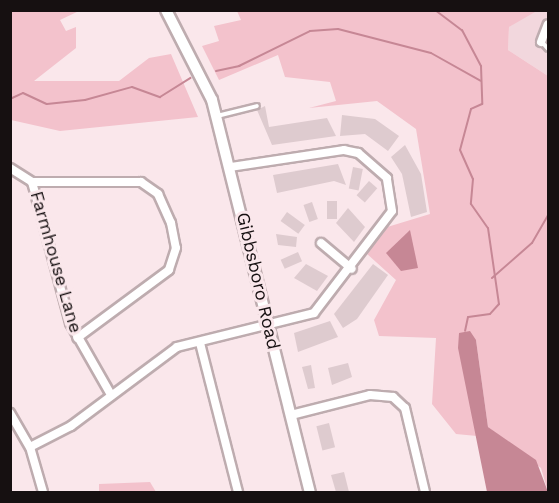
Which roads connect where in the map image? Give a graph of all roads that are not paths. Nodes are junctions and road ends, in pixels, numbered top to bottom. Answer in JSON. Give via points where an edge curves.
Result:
{"nodes":[{"id":1,"x":166,"y":10,"type":"edge"},
{"id":2,"x":549,"y":24,"type":"edge"},
{"id":3,"x":541,"y":42,"type":"joint"},
{"id":4,"x":549,"y":50,"type":"edge"},
{"id":5,"x":257,"y":106,"type":"dead end"},
{"id":6,"x":216,"y":117,"type":"junction"},
{"id":7,"x":230,"y":167,"type":"junction"},
{"id":8,"x":10,"y":168,"type":"edge"},
{"id":9,"x":32,"y":182,"type":"junction"},
{"id":10,"x":321,"y":243,"type":"dead end"},
{"id":11,"x":352,"y":269,"type":"junction"},
{"id":12,"x":267,"y":326,"type":"junction"},
{"id":13,"x":77,"y":338,"type":"junction"},
{"id":14,"x":200,"y":343,"type":"junction"},
{"id":15,"x":111,"y":395,"type":"junction"},
{"id":16,"x":10,"y":413,"type":"edge"},
{"id":17,"x":291,"y":415,"type":"junction"},
{"id":18,"x":30,"y":447,"type":"junction"},
{"id":19,"x":43,"y":492,"type":"edge"},
{"id":20,"x":238,"y":492,"type":"edge"},
{"id":21,"x":310,"y":492,"type":"edge"},
{"id":22,"x":425,"y":492,"type":"edge"}],
"edges":[{"from":1,"to":6,"type":"street","name":"Gibbsboro Road","via":[[199,71]]},
{"from":2,"to":3,"type":"street"},
{"from":3,"to":4,"type":"lane"},
{"from":5,"to":6,"type":"lane"},
{"from":6,"to":7,"type":"street","name":"Gibbsboro Road"},
{"from":7,"to":11,"type":"street","via":[[344,150],[378,165],[392,189],[392,211]]},
{"from":7,"to":12,"type":"street","name":"Gibbsboro Road"},
{"from":8,"to":9,"type":"street","name":"Farmhouse Lane"},
{"from":9,"to":13,"type":"street","name":"Farmhouse Lane"},
{"from":9,"to":13,"type":"street","via":[[141,182],[158,194],[171,223],[176,248],[169,270]]},
{"from":10,"to":11,"type":"street"},
{"from":11,"to":12,"type":"street","via":[[314,313]]},
{"from":12,"to":14,"type":"street"},
{"from":12,"to":17,"type":"street","name":"Gibbsboro Road"},
{"from":13,"to":15,"type":"street","name":"Farmhouse Lane"},
{"from":14,"to":15,"type":"street","via":[[160,357]]},
{"from":14,"to":20,"type":"street"},
{"from":15,"to":18,"type":"street","via":[[70,426]]},
{"from":16,"to":18,"type":"street"},
{"from":17,"to":21,"type":"street","name":"Gibbsboro Road"},
{"from":17,"to":22,"type":"street","via":[[370,396],[393,397],[405,408]]},
{"from":18,"to":19,"type":"street"}]}
